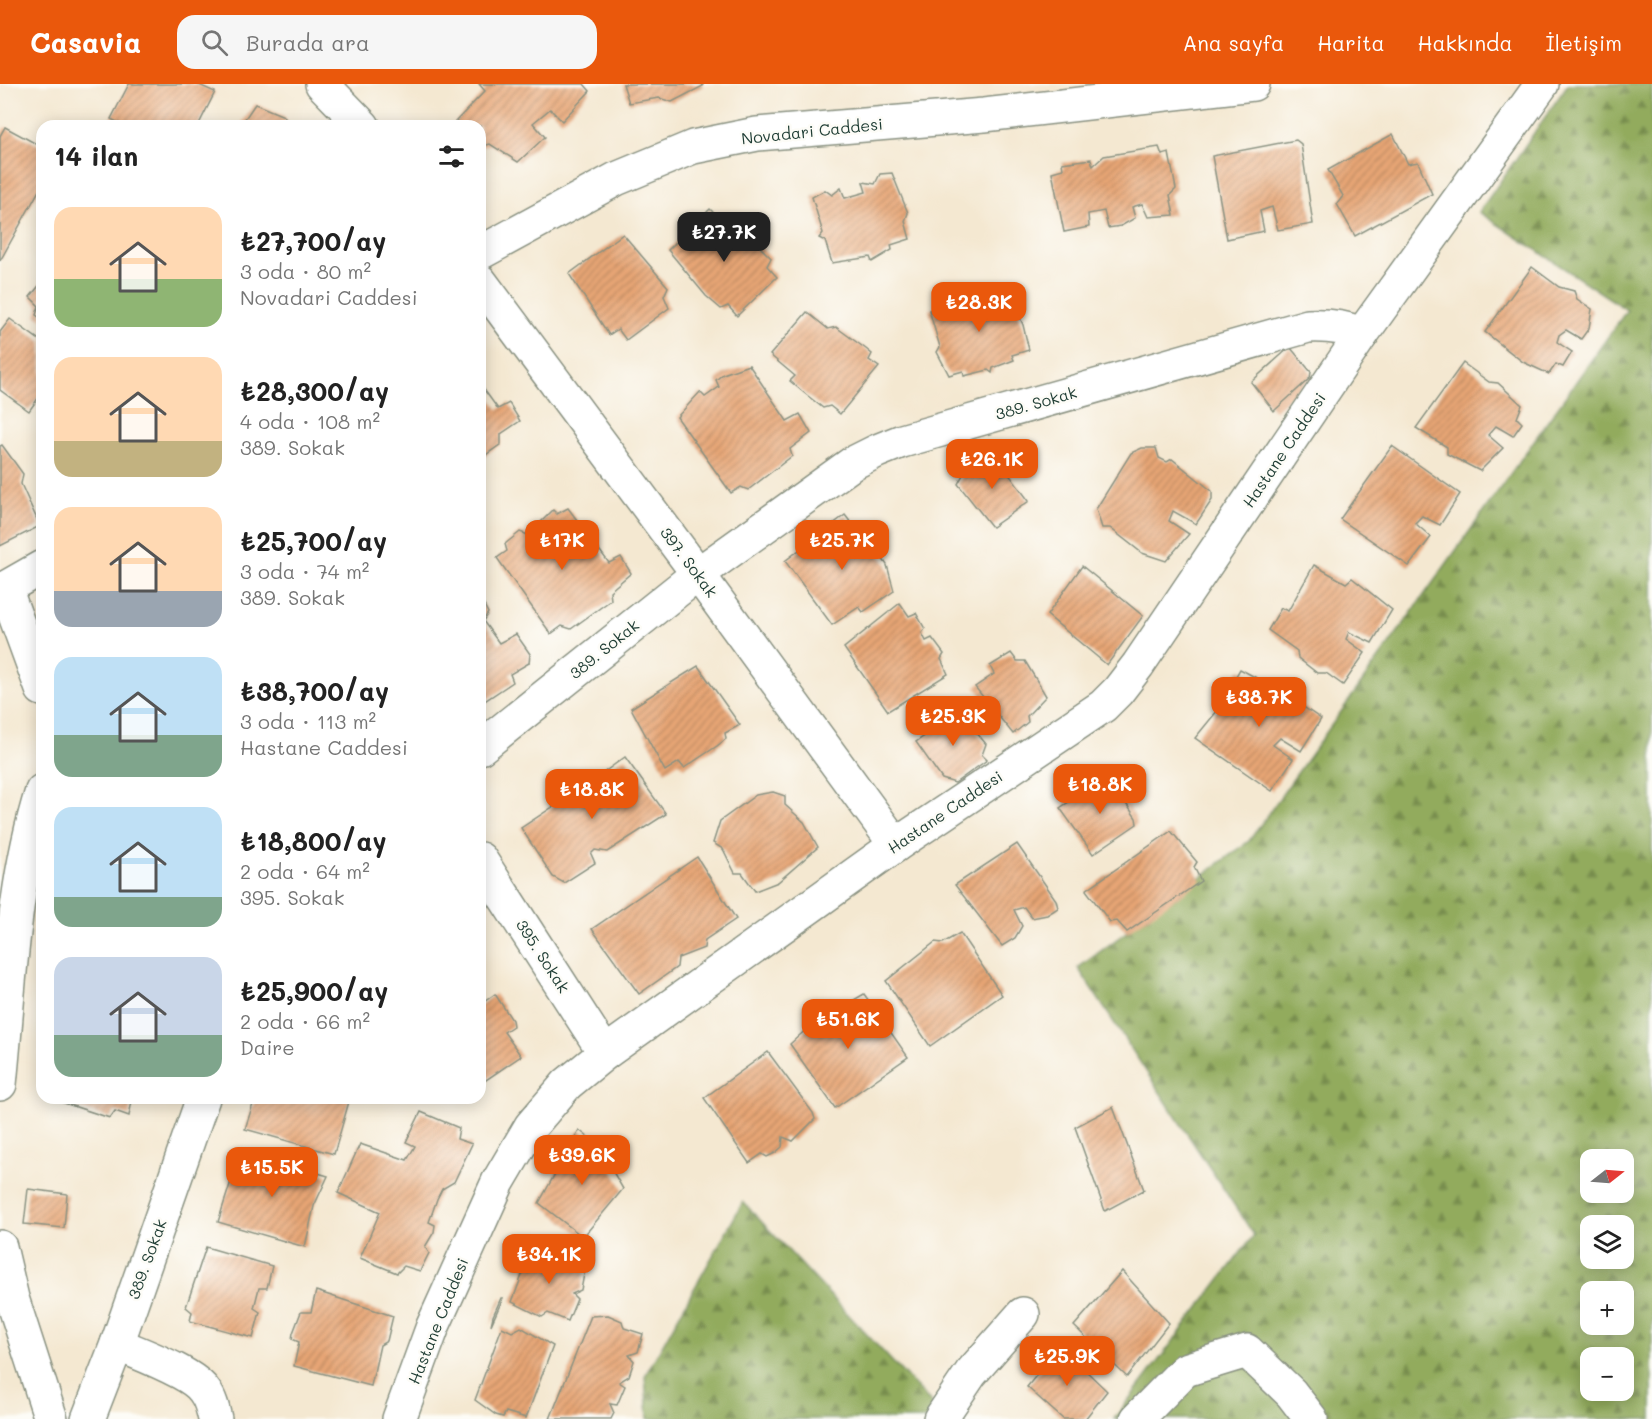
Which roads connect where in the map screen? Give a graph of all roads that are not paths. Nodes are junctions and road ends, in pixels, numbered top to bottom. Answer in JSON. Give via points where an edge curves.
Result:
{"nodes":[{"id":1,"x":322,"y":84,"type":"edge"},
{"id":2,"x":1091,"y":84,"type":"edge"},
{"id":3,"x":1253,"y":84,"type":"edge"},
{"id":4,"x":1542,"y":84,"type":"edge"},
{"id":5,"x":1065,"y":105,"type":"junction"},
{"id":6,"x":357,"y":120,"type":"edge"},
{"id":7,"x":486,"y":250,"type":"edge"},
{"id":8,"x":486,"y":289,"type":"edge"},
{"id":9,"x":1362,"y":334,"type":"junction"},
{"id":10,"x":36,"y":570,"type":"edge"},
{"id":11,"x":698,"y":574,"type":"junction"},
{"id":12,"x":3,"y":589,"type":"edge"},
{"id":13,"x":36,"y":674,"type":"edge"},
{"id":14,"x":486,"y":743,"type":"edge"},
{"id":15,"x":36,"y":814,"type":"edge"},
{"id":16,"x":896,"y":845,"type":"junction"},
{"id":17,"x":486,"y":868,"type":"edge"},
{"id":18,"x":605,"y":1053,"type":"junction"},
{"id":19,"x":0,"y":1084,"type":"edge"},
{"id":20,"x":201,"y":1104,"type":"edge"},
{"id":21,"x":0,"y":1247,"type":"edge"},
{"id":22,"x":1023,"y":1314,"type":"dead end"},
{"id":23,"x":117,"y":1344,"type":"junction"},
{"id":24,"x":51,"y":1419,"type":"edge"},
{"id":25,"x":87,"y":1419,"type":"edge"},
{"id":26,"x":215,"y":1419,"type":"edge"},
{"id":27,"x":399,"y":1419,"type":"edge"},
{"id":28,"x":940,"y":1419,"type":"edge"},
{"id":29,"x":1137,"y":1419,"type":"edge"},
{"id":30,"x":1311,"y":1419,"type":"edge"}],
"edges":[{"from":1,"to":6,"type":"street"},
{"from":2,"to":5,"type":"street"},
{"from":3,"to":5,"type":"street","name":"Novadari Caddesi"},
{"from":4,"to":9,"type":"street","name":"Hastane Caddesi"},
{"from":5,"to":7,"type":"street","name":"Novadari Caddesi","via":[[757,134],[693,147],[616,178]]},
{"from":8,"to":11,"type":"street","name":"397. Sokak"},
{"from":9,"to":11,"type":"street","name":"389. Sokak","via":[[1328,325],[1308,326],[902,441],[853,463]]},
{"from":9,"to":16,"type":"street","name":"Hastane Caddesi","via":[[1118,691],[1103,706]]},
{"from":10,"to":12,"type":"street"},
{"from":11,"to":14,"type":"street","name":"389. Sokak"},
{"from":11,"to":16,"type":"street","name":"397. Sokak"},
{"from":12,"to":13,"type":"street"},
{"from":15,"to":19,"type":"street","via":[[24,859]]},
{"from":16,"to":18,"type":"street","name":"Hastane Caddesi"},
{"from":17,"to":18,"type":"street","name":"395. Sokak"},
{"from":18,"to":27,"type":"street","name":"Hastane Caddesi","via":[[567,1084],[531,1126],[498,1182],[434,1326]]},
{"from":20,"to":23,"type":"street","name":"389. Sokak"},
{"from":21,"to":24,"type":"street"},
{"from":22,"to":28,"type":"street","via":[[971,1374]]},
{"from":23,"to":25,"type":"street","name":"389. Sokak"},
{"from":23,"to":26,"type":"street","via":[[194,1380],[205,1391]]},
{"from":29,"to":30,"type":"street","via":[[1185,1370],[1247,1351],[1291,1392]]}]}
